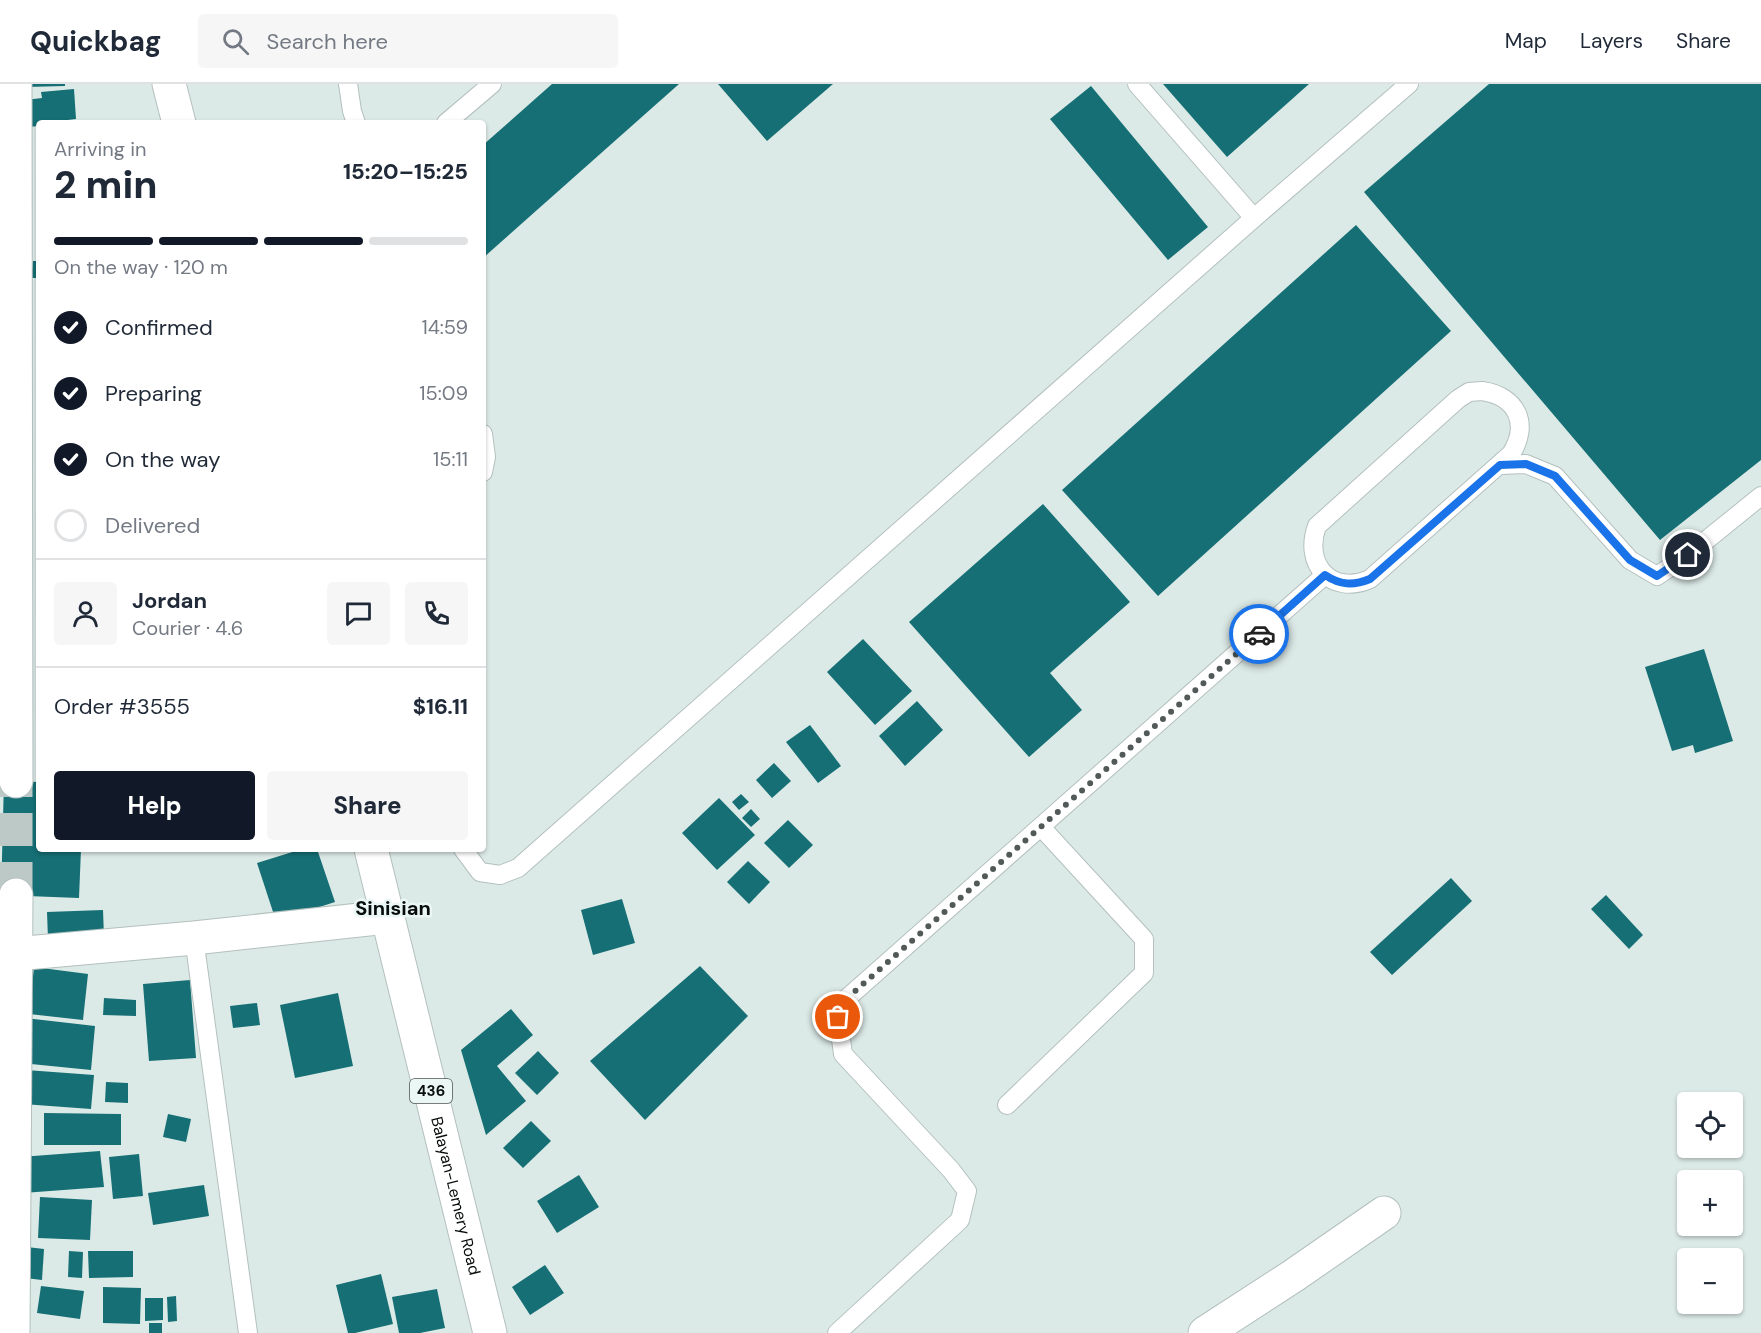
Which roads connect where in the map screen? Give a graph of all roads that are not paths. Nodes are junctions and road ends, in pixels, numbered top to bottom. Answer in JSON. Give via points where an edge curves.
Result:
{"nodes":[{"id":1,"x":15,"y":84,"type":"edge"},
{"id":2,"x":169,"y":84,"type":"edge"},
{"id":3,"x":348,"y":84,"type":"edge"},
{"id":4,"x":492,"y":84,"type":"edge"},
{"id":5,"x":1137,"y":84,"type":"edge"},
{"id":6,"x":1409,"y":84,"type":"edge"},
{"id":7,"x":178,"y":120,"type":"edge"},
{"id":8,"x":355,"y":120,"type":"edge"},
{"id":9,"x":450,"y":120,"type":"edge"},
{"id":10,"x":1254,"y":218,"type":"junction"},
{"id":11,"x":1500,"y":465,"type":"junction"},
{"id":12,"x":1761,"y":496,"type":"edge"},
{"id":13,"x":1325,"y":575,"type":"junction"},
{"id":14,"x":16,"y":781,"type":"tunnel mouth"},
{"id":15,"x":1041,"y":827,"type":"junction"},
{"id":16,"x":372,"y":852,"type":"edge"},
{"id":17,"x":465,"y":852,"type":"edge"},
{"id":18,"x":16,"y":896,"type":"tunnel mouth"},
{"id":19,"x":387,"y":917,"type":"junction"},
{"id":20,"x":194,"y":938,"type":"junction"},
{"id":21,"x":15,"y":954,"type":"junction"},
{"id":22,"x":1007,"y":1105,"type":"dead end"},
{"id":23,"x":1384,"y":1213,"type":"dead end"},
{"id":24,"x":13,"y":1333,"type":"edge"},
{"id":25,"x":248,"y":1333,"type":"edge"},
{"id":26,"x":490,"y":1333,"type":"edge"},
{"id":27,"x":837,"y":1333,"type":"edge"},
{"id":28,"x":1205,"y":1333,"type":"edge"}],
"edges":[{"from":1,"to":14,"type":"street"},
{"from":2,"to":7,"type":"street"},
{"from":3,"to":8,"type":"lane"},
{"from":4,"to":9,"type":"lane"},
{"from":5,"to":10,"type":"lane"},
{"from":6,"to":10,"type":"lane"},
{"from":10,"to":17,"type":"lane","via":[[518,868],[500,875],[480,872]]},
{"from":11,"to":12,"type":"lane","via":[[1526,464],[1555,476],[1630,560],[1657,576]]},
{"from":11,"to":13,"type":"lane","via":[[1370,579],[1347,585]]},
{"from":11,"to":13,"type":"lane","via":[[1518,444],[1520,420],[1507,399],[1482,390],[1469,393],[1317,526],[1312,552]]},
{"from":13,"to":15,"type":"lane"},
{"from":15,"to":22,"type":"lane","via":[[1144,939],[1144,973]]},
{"from":15,"to":27,"type":"lane","via":[[845,1000],[841,1008],[838,1017],[843,1054],[967,1191],[960,1220]]},
{"from":16,"to":19,"type":"street","name":"Balayan-Lemery Road","number":"436"},
{"from":18,"to":21,"type":"street"},
{"from":19,"to":20,"type":"street"},
{"from":19,"to":26,"type":"street","name":"Balayan-Lemery Road","number":"436"},
{"from":20,"to":21,"type":"street"},
{"from":20,"to":25,"type":"lane"},
{"from":21,"to":24,"type":"street"},
{"from":23,"to":28,"type":"street"}]}
